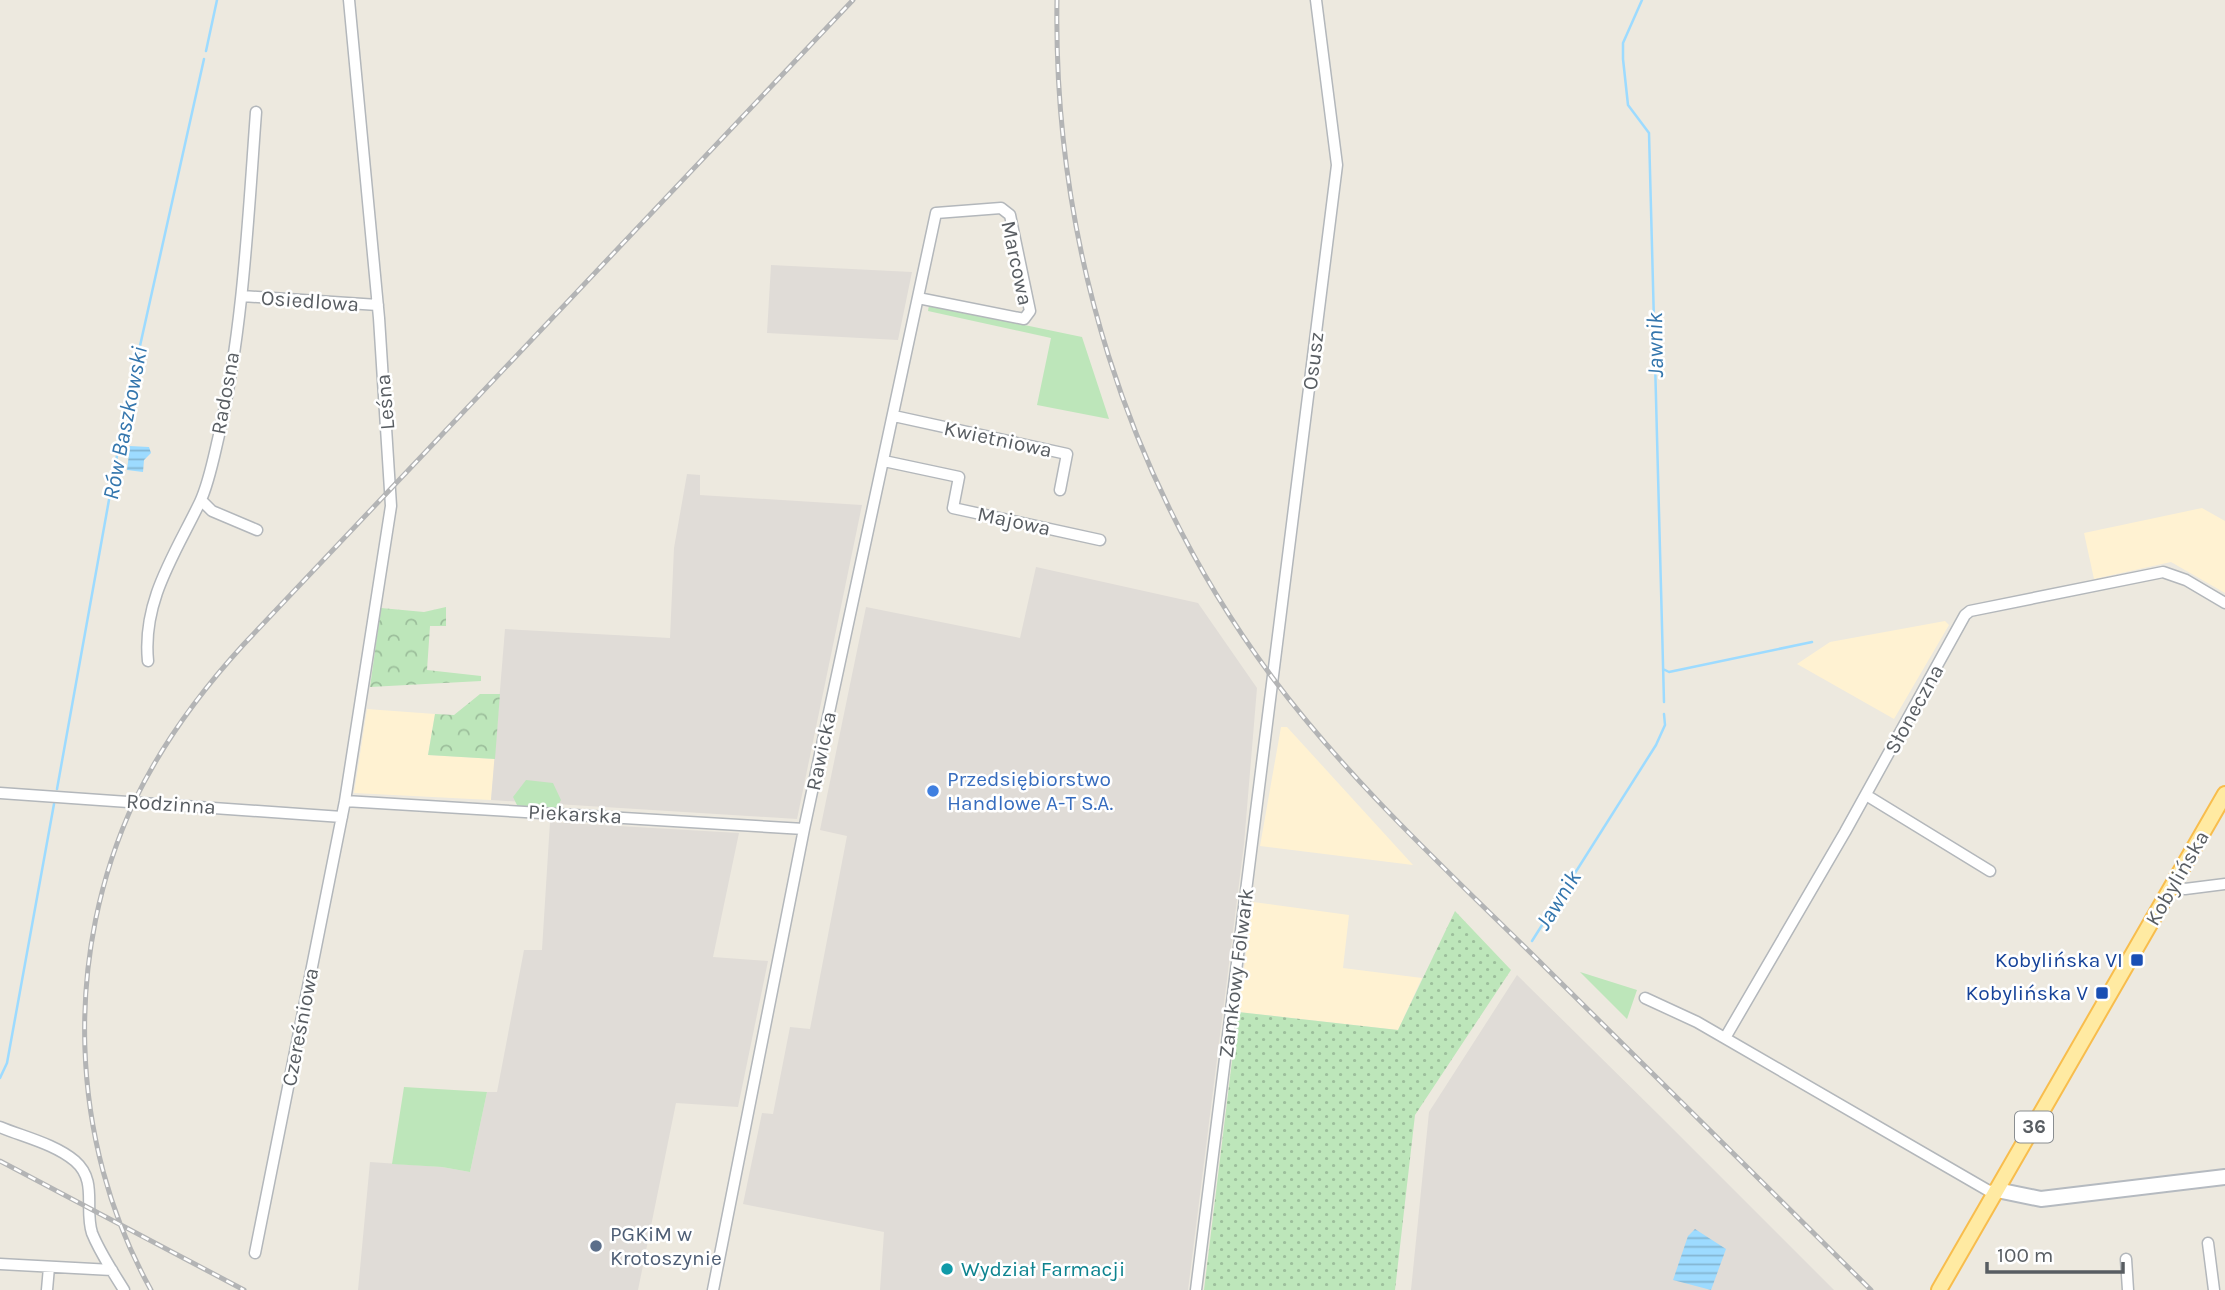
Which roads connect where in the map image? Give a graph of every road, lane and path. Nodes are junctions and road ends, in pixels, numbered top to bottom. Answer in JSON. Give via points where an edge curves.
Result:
{"nodes":[{"id":1,"x":349,"y":0,"type":"edge"},
{"id":2,"x":1316,"y":0,"type":"edge"},
{"id":3,"x":257,"y":112,"type":"dead end"},
{"id":4,"x":936,"y":213,"type":"joint"},
{"id":5,"x":242,"y":296,"type":"junction"},
{"id":6,"x":918,"y":298,"type":"junction"},
{"id":7,"x":377,"y":305,"type":"junction"},
{"id":8,"x":894,"y":416,"type":"junction"},
{"id":9,"x":884,"y":461,"type":"junction"},
{"id":10,"x":1060,"y":490,"type":"dead end"},
{"id":11,"x":201,"y":500,"type":"junction"},
{"id":12,"x":257,"y":530,"type":"dead end"},
{"id":13,"x":1100,"y":540,"type":"dead end"},
{"id":14,"x":2225,"y":603,"type":"edge"},
{"id":15,"x":1276,"y":656,"type":"joint"},
{"id":16,"x":148,"y":662,"type":"dead end"},
{"id":17,"x":0,"y":793,"type":"edge"},
{"id":18,"x":1866,"y":794,"type":"junction"},
{"id":19,"x":2225,"y":794,"type":"edge"},
{"id":20,"x":345,"y":801,"type":"junction"},
{"id":21,"x":342,"y":817,"type":"junction"},
{"id":22,"x":804,"y":829,"type":"junction"},
{"id":23,"x":1990,"y":871,"type":"dead end"},
{"id":24,"x":2225,"y":884,"type":"edge"},
{"id":25,"x":2173,"y":885,"type":"junction"},
{"id":26,"x":1645,"y":998,"type":"dead end"},
{"id":27,"x":1725,"y":1038,"type":"junction"},
{"id":28,"x":0,"y":1127,"type":"edge"},
{"id":29,"x":2225,"y":1177,"type":"edge"},
{"id":30,"x":1997,"y":1190,"type":"junction"},
{"id":31,"x":2208,"y":1243,"type":"dead end"},
{"id":32,"x":256,"y":1253,"type":"dead end"},
{"id":33,"x":2126,"y":1259,"type":"dead end"},
{"id":34,"x":0,"y":1264,"type":"edge"},
{"id":35,"x":48,"y":1267,"type":"junction"},
{"id":36,"x":112,"y":1270,"type":"junction"},
{"id":37,"x":47,"y":1290,"type":"edge"},
{"id":38,"x":124,"y":1290,"type":"edge"},
{"id":39,"x":713,"y":1290,"type":"edge"},
{"id":40,"x":1196,"y":1290,"type":"edge"},
{"id":41,"x":1939,"y":1290,"type":"edge"},
{"id":42,"x":2128,"y":1290,"type":"edge"},
{"id":43,"x":2214,"y":1290,"type":"edge"}],
"edges":[{"from":1,"to":7,"type":"street","name":"Leśna"},
{"from":2,"to":15,"type":"street","name":"Osusz","via":[[1337,164]]},
{"from":3,"to":5,"type":"street","name":"Radosna"},
{"from":4,"to":6,"type":"street","name":"Rawicka"},
{"from":4,"to":6,"type":"street","name":"Marcowa","via":[[1001,208],[1010,215],[1030,311],[1024,319]]},
{"from":5,"to":7,"type":"street","name":"Osiedlowa"},
{"from":5,"to":11,"type":"street","name":"Radosna","via":[[219,435]]},
{"from":6,"to":8,"type":"street","name":"Rawicka"},
{"from":7,"to":20,"type":"street","name":"Leśna","via":[[391,506]]},
{"from":8,"to":9,"type":"street","name":"Rawicka"},
{"from":8,"to":10,"type":"street","name":"Kwietniowa","via":[[1067,454]]},
{"from":9,"to":13,"type":"street","name":"Majowa","via":[[960,477],[953,508]]},
{"from":9,"to":22,"type":"street","name":"Rawicka"},
{"from":11,"to":12,"type":"street","via":[[212,511]]},
{"from":11,"to":16,"type":"street","name":"Radosna","via":[[172,553],[152,606]]},
{"from":14,"to":18,"type":"street","name":"Słoneczna","via":[[2163,572],[1970,611]]},
{"from":15,"to":40,"type":"street","name":"Zamkowy Folwark"},
{"from":17,"to":21,"type":"street","name":"Rodzinna"},
{"from":18,"to":23,"type":"street"},
{"from":18,"to":27,"type":"street","name":"Słoneczna"},
{"from":19,"to":25,"type":"main road","name":"Kobylińska","number":"36"},
{"from":20,"to":21,"type":"street","name":"Czereśniowa"},
{"from":20,"to":22,"type":"street","name":"Piekarska"},
{"from":21,"to":32,"type":"street","name":"Czereśniowa"},
{"from":22,"to":39,"type":"street","name":"Rawicka"},
{"from":24,"to":25,"type":"street","via":[[2185,889]]},
{"from":25,"to":30,"type":"main road","name":"Kobylińska","number":"36"},
{"from":26,"to":27,"type":"street"},
{"from":27,"to":30,"type":"street","via":[[1989,1191]]},
{"from":28,"to":36,"type":"street","via":[[64,1153],[77,1163],[89,1185],[93,1236]]},
{"from":29,"to":30,"type":"street","via":[[2041,1199]]},
{"from":30,"to":41,"type":"main road","name":"Kobylińska","number":"36"},
{"from":31,"to":43,"type":"street"},
{"from":33,"to":42,"type":"street"},
{"from":34,"to":35,"type":"street"},
{"from":35,"to":36,"type":"street"},
{"from":35,"to":37,"type":"street"},
{"from":36,"to":38,"type":"street"}]}
